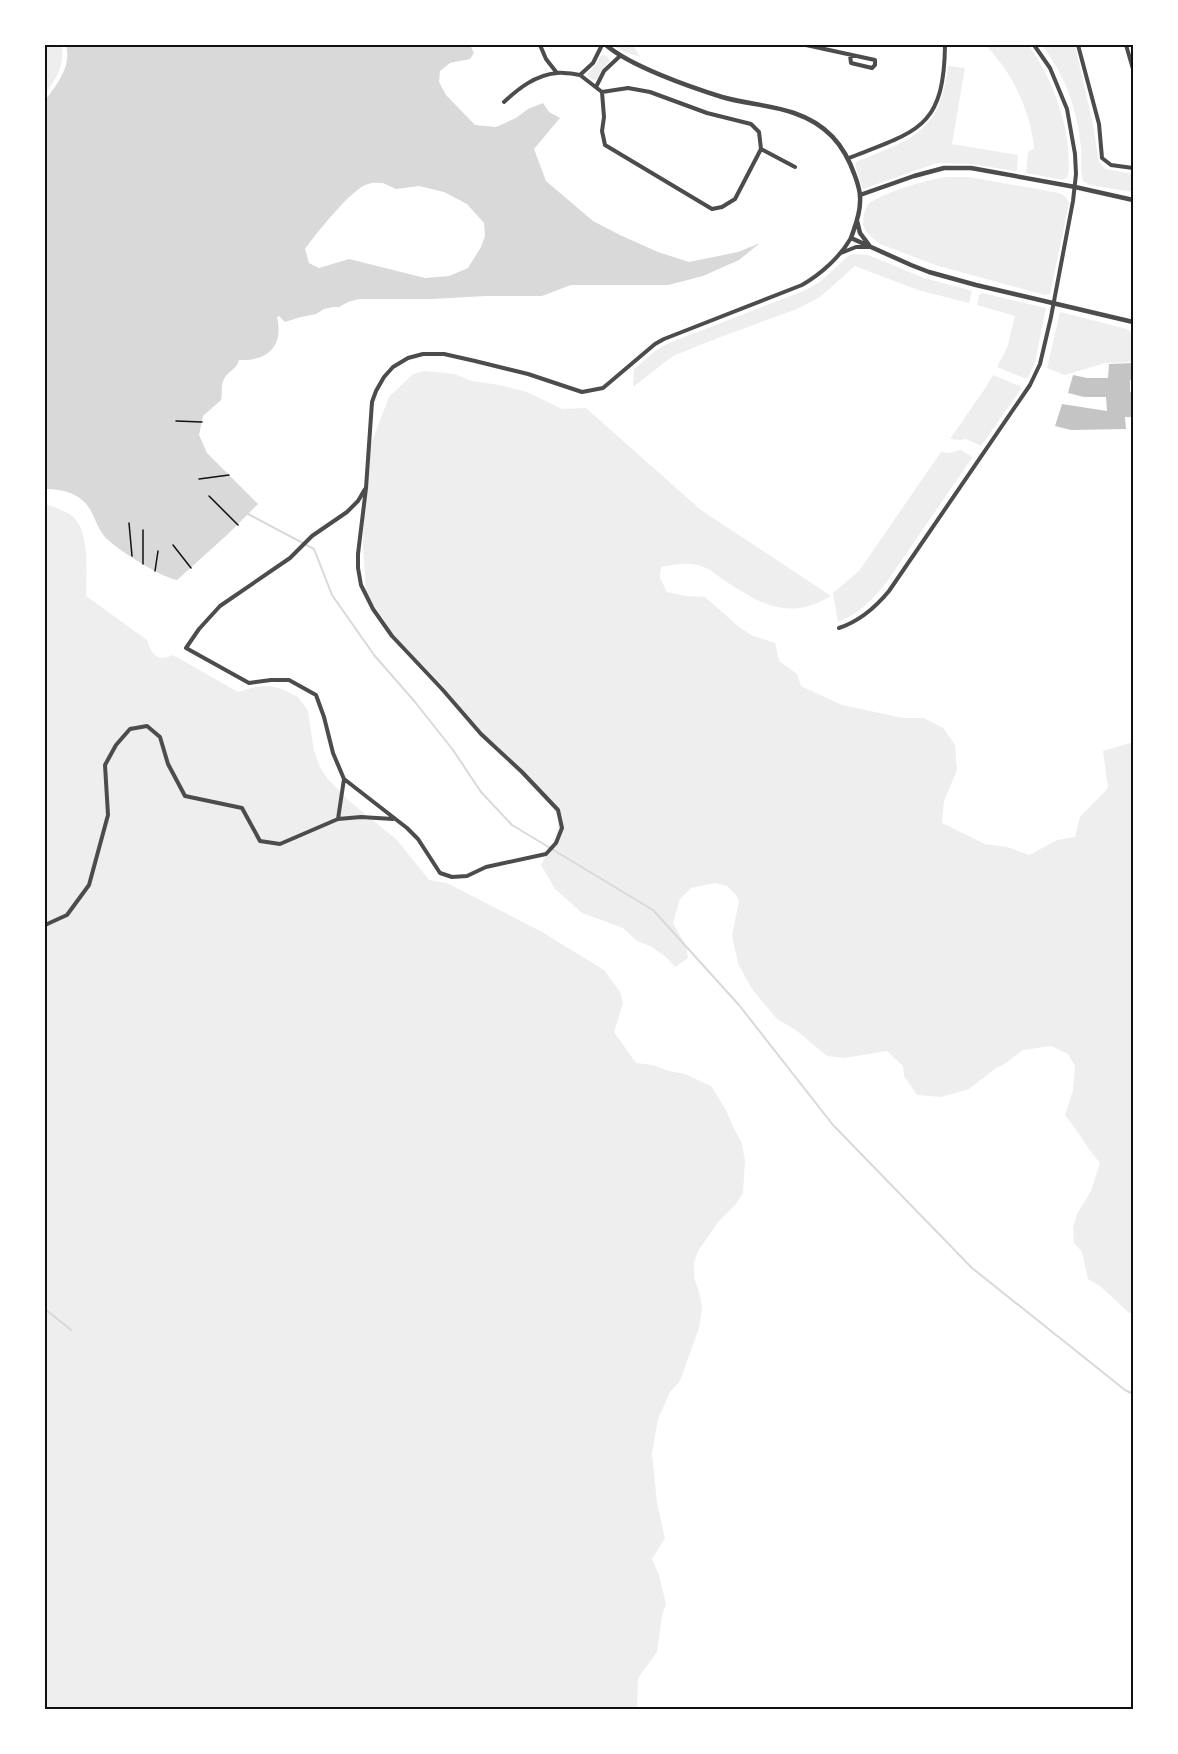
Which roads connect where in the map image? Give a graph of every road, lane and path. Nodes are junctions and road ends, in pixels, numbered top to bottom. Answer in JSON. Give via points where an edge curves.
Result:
{"nodes":[{"id":1,"x":540,"y":45,"type":"edge"},
{"id":2,"x":604,"y":45,"type":"edge"},
{"id":3,"x":806,"y":45,"type":"edge"},
{"id":4,"x":945,"y":45,"type":"edge"},
{"id":5,"x":1034,"y":45,"type":"edge"},
{"id":6,"x":1078,"y":45,"type":"edge"},
{"id":7,"x":1126,"y":45,"type":"edge"},
{"id":8,"x":850,"y":55,"type":"junction"},
{"id":9,"x":620,"y":56,"type":"junction"},
{"id":10,"x":1133,"y":69,"type":"edge"},
{"id":11,"x":557,"y":73,"type":"junction"},
{"id":12,"x":580,"y":75,"type":"junction"},
{"id":13,"x":596,"y":87,"type":"junction"},
{"id":14,"x":602,"y":92,"type":"junction"},
{"id":15,"x":504,"y":102,"type":"dead end"},
{"id":16,"x":761,"y":149,"type":"junction"},
{"id":17,"x":849,"y":158,"type":"junction"},
{"id":18,"x":795,"y":167,"type":"dead end"},
{"id":19,"x":1133,"y":168,"type":"edge"},
{"id":20,"x":1075,"y":187,"type":"junction"},
{"id":21,"x":860,"y":195,"type":"junction"},
{"id":22,"x":1133,"y":200,"type":"edge"},
{"id":23,"x":857,"y":220,"type":"junction"},
{"id":24,"x":851,"y":238,"type":"junction"},
{"id":25,"x":871,"y":247,"type":"junction"},
{"id":26,"x":838,"y":255,"type":"junction"},
{"id":27,"x":1054,"y":303,"type":"junction"},
{"id":28,"x":1133,"y":322,"type":"edge"},
{"id":29,"x":176,"y":421,"type":"dead end"},
{"id":30,"x":202,"y":422,"type":"dead end"},
{"id":31,"x":229,"y":475,"type":"dead end"},
{"id":32,"x":199,"y":479,"type":"dead end"},
{"id":33,"x":366,"y":488,"type":"junction"},
{"id":34,"x":208,"y":496,"type":"dead end"},
{"id":35,"x":129,"y":523,"type":"dead end"},
{"id":36,"x":238,"y":525,"type":"dead end"},
{"id":37,"x":143,"y":530,"type":"dead end"},
{"id":38,"x":173,"y":545,"type":"dead end"},
{"id":39,"x":158,"y":551,"type":"dead end"},
{"id":40,"x":132,"y":556,"type":"dead end"},
{"id":41,"x":143,"y":564,"type":"dead end"},
{"id":42,"x":191,"y":568,"type":"dead end"},
{"id":43,"x":155,"y":571,"type":"dead end"},
{"id":44,"x":839,"y":628,"type":"dead end"},
{"id":45,"x":344,"y":779,"type":"junction"},
{"id":46,"x":338,"y":819,"type":"junction"},
{"id":47,"x":394,"y":819,"type":"junction"},
{"id":48,"x":45,"y":925,"type":"edge"}],
"edges":[{"from":1,"to":11,"type":"street"},
{"from":2,"to":9,"type":"street"},
{"from":2,"to":12,"type":"street"},
{"from":3,"to":8,"type":"street"},
{"from":4,"to":17,"type":"street","via":[[943,82],[930,116],[900,138]]},
{"from":5,"to":20,"type":"street","via":[[1050,68],[1067,109],[1075,154]]},
{"from":6,"to":19,"type":"street","via":[[1099,124],[1102,158],[1111,165]]},
{"from":7,"to":10,"type":"street"},
{"from":8,"to":8,"type":"street","via":[[851,63],[872,68],[875,65],[875,60]]},
{"from":9,"to":13,"type":"street","via":[[604,70]]},
{"from":9,"to":17,"type":"street","via":[[723,97],[803,116],[828,133]]},
{"from":11,"to":12,"type":"street"},
{"from":11,"to":15,"type":"street","via":[[520,87]]},
{"from":12,"to":13,"type":"street"},
{"from":13,"to":14,"type":"street"},
{"from":14,"to":16,"type":"street","via":[[628,88],[650,92],[751,124],[759,132]]},
{"from":14,"to":16,"type":"street","via":[[605,145],[712,209],[735,199]]},
{"from":16,"to":18,"type":"street"},
{"from":17,"to":21,"type":"street"},
{"from":20,"to":21,"type":"street","via":[[971,168],[944,168]]},
{"from":20,"to":22,"type":"street"},
{"from":20,"to":27,"type":"street"},
{"from":21,"to":23,"type":"street"},
{"from":23,"to":24,"type":"street"},
{"from":23,"to":25,"type":"street","via":[[860,233]]},
{"from":24,"to":25,"type":"street"},
{"from":24,"to":26,"type":"street"},
{"from":25,"to":26,"type":"street"},
{"from":25,"to":27,"type":"street","via":[[929,272]]},
{"from":26,"to":33,"type":"street","via":[[802,285],[664,339],[603,388],[582,393],[444,354],[408,358],[384,377],[372,402]]},
{"from":27,"to":28,"type":"street"},
{"from":27,"to":44,"type":"street","via":[[1040,364],[1030,385],[889,591],[861,618]]},
{"from":29,"to":30,"type":"path"},
{"from":31,"to":32,"type":"path"},
{"from":33,"to":45,"type":"street","via":[[347,512],[312,536],[290,558],[220,606],[186,648],[249,683],[289,680],[316,695]]},
{"from":33,"to":47,"type":"street","via":[[358,568],[361,585],[373,609],[392,636],[481,734],[558,810],[562,828],[546,854],[452,877],[440,873],[418,839]]},
{"from":34,"to":36,"type":"path"},
{"from":35,"to":40,"type":"path"},
{"from":37,"to":41,"type":"path"},
{"from":38,"to":42,"type":"path"},
{"from":39,"to":43,"type":"path"},
{"from":45,"to":46,"type":"street"},
{"from":45,"to":47,"type":"street"},
{"from":46,"to":47,"type":"street"},
{"from":46,"to":48,"type":"street","via":[[280,844],[260,841],[242,808],[185,796],[168,764],[160,737],[147,726],[130,729],[105,765],[108,814],[89,885],[67,915]]}]}
